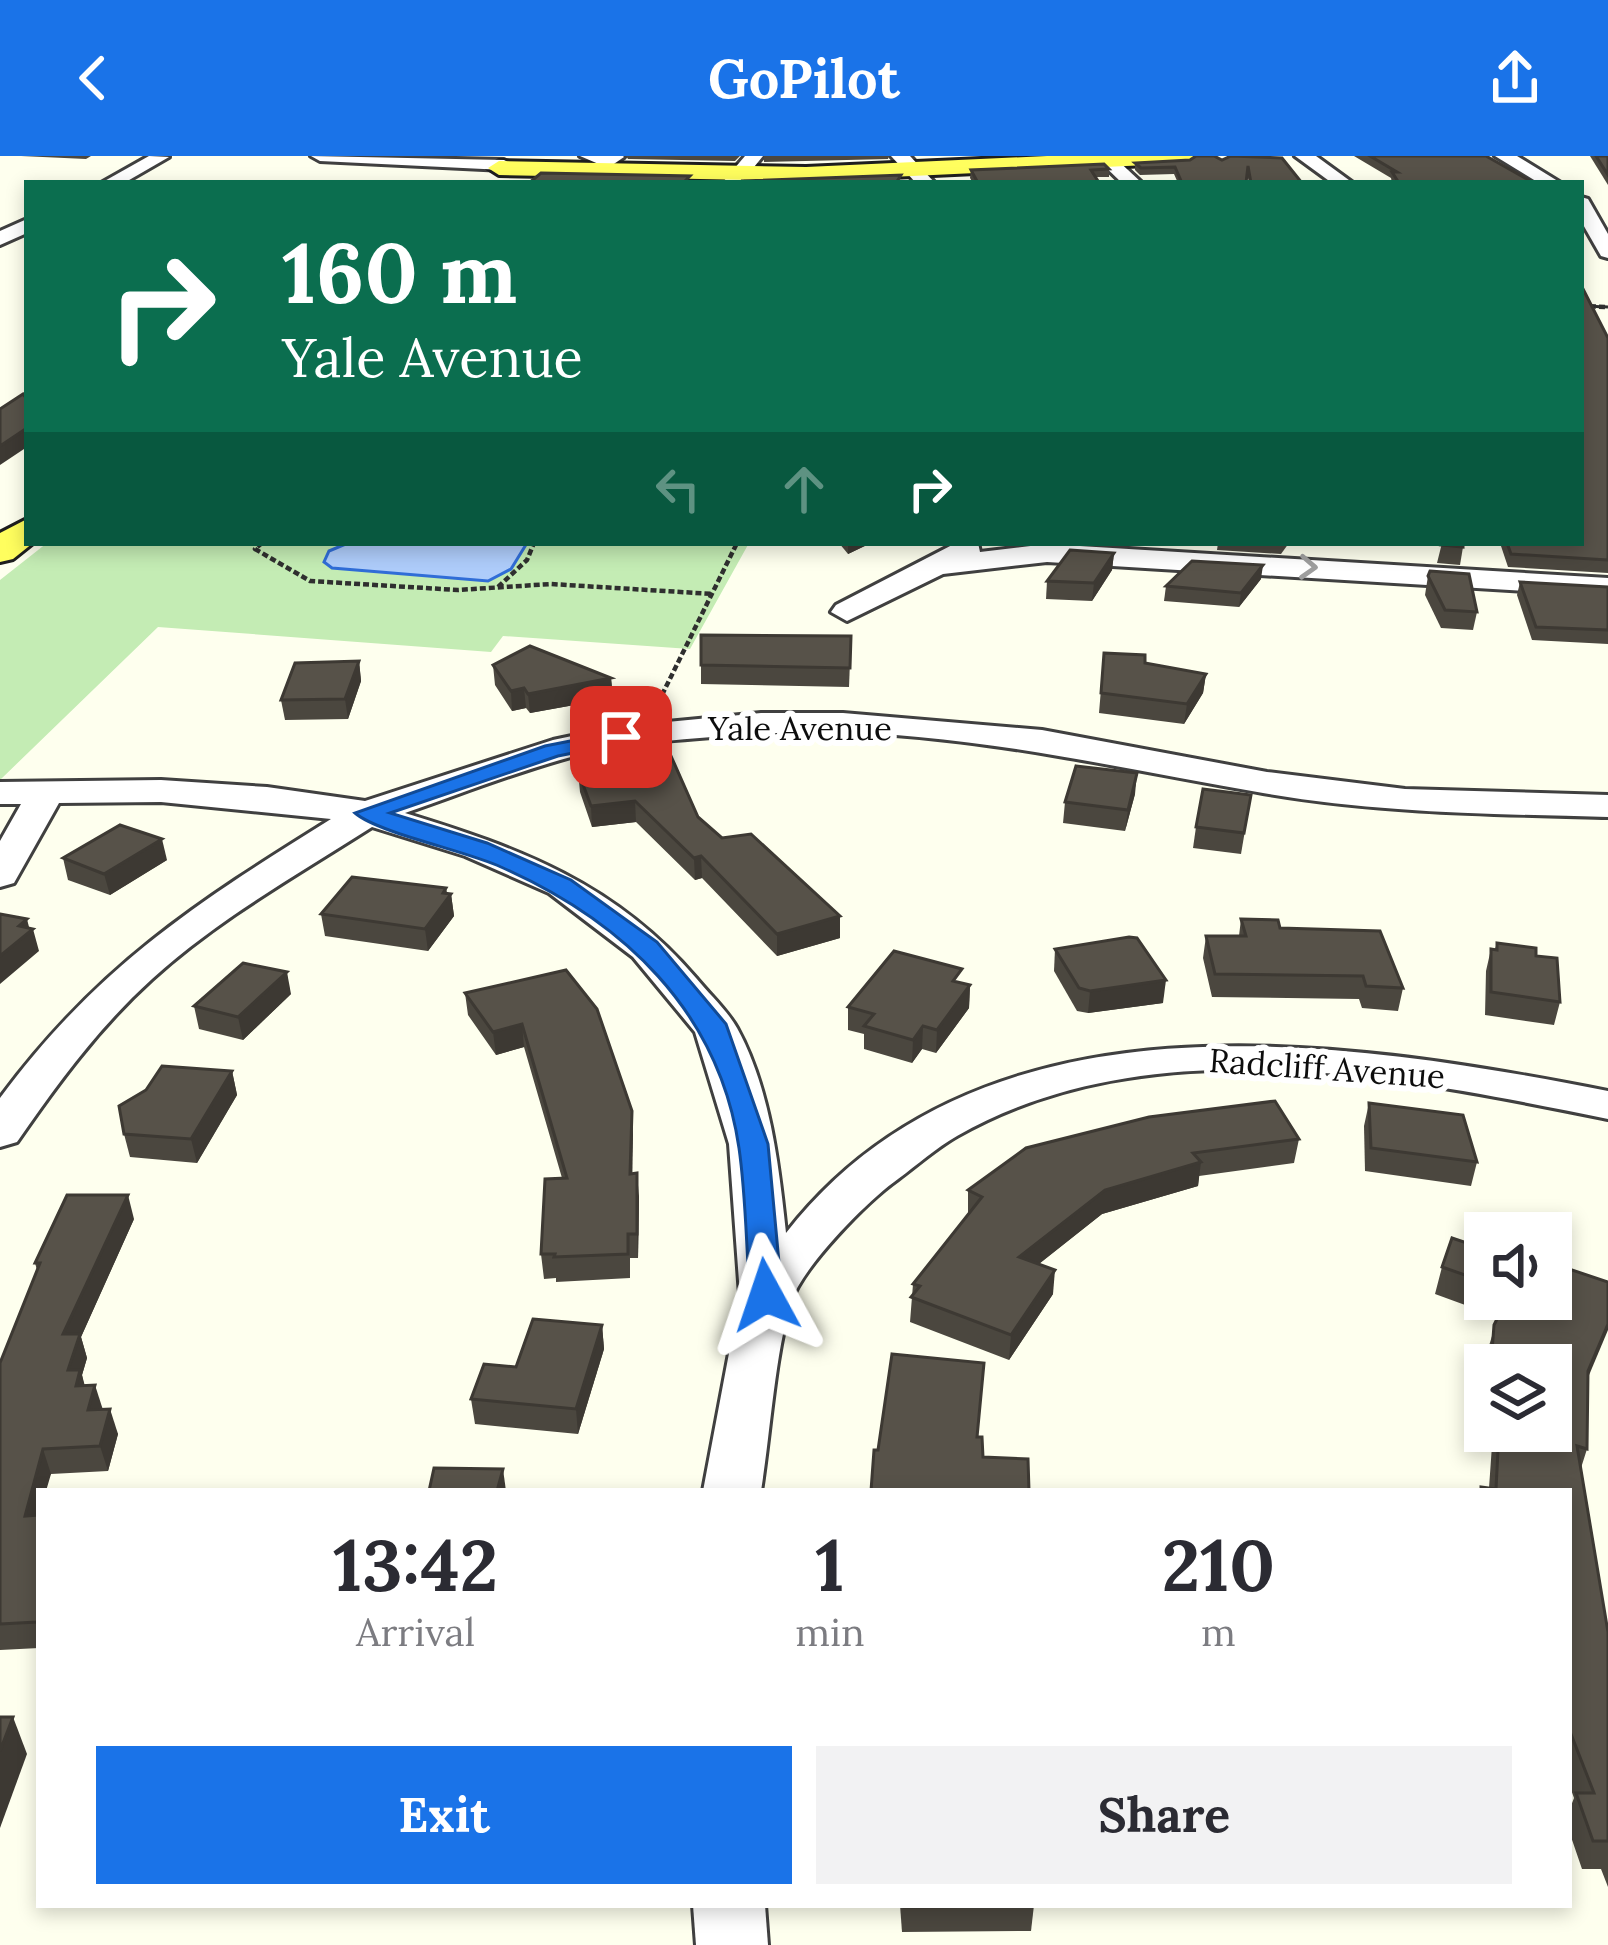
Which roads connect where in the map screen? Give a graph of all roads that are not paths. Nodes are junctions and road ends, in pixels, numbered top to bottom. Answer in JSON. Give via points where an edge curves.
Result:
{"nodes":[{"id":1,"x":320,"y":156,"type":"edge"},
{"id":2,"x":1004,"y":156,"type":"edge"},
{"id":3,"x":1190,"y":156,"type":"edge"},
{"id":4,"x":1304,"y":156,"type":"edge"},
{"id":5,"x":1504,"y":156,"type":"edge"},
{"id":6,"x":160,"y":158,"type":"edge"},
{"id":7,"x":1106,"y":158,"type":"edge"},
{"id":8,"x":598,"y":159,"type":"edge"},
{"id":9,"x":641,"y":160,"type":"edge"},
{"id":10,"x":502,"y":166,"type":"edge"},
{"id":11,"x":912,"y":167,"type":"edge"},
{"id":12,"x":742,"y":170,"type":"edge"},
{"id":13,"x":116,"y":180,"type":"edge"},
{"id":14,"x":1130,"y":180,"type":"edge"},
{"id":15,"x":1340,"y":180,"type":"edge"},
{"id":16,"x":1547,"y":180,"type":"edge"},
{"id":17,"x":1584,"y":208,"type":"edge"},
{"id":18,"x":1608,"y":252,"type":"edge"},
{"id":19,"x":1106,"y":546,"type":"edge"},
{"id":20,"x":945,"y":554,"type":"edge"},
{"id":21,"x":1362,"y":556,"type":"edge"},
{"id":22,"x":1164,"y":559,"type":"junction"},
{"id":23,"x":1608,"y":587,"type":"edge"},
{"id":24,"x":848,"y":612,"type":"dead end"},
{"id":25,"x":47,"y":791,"type":"junction"},
{"id":26,"x":0,"y":793,"type":"edge"},
{"id":27,"x":1608,"y":806,"type":"edge"},
{"id":28,"x":367,"y":813,"type":"junction"},
{"id":29,"x":0,"y":875,"type":"edge"},
{"id":30,"x":1608,"y":1105,"type":"edge"},
{"id":31,"x":0,"y":1132,"type":"edge"},
{"id":32,"x":766,"y":1295,"type":"junction"},
{"id":33,"x":733,"y":1488,"type":"edge"},
{"id":34,"x":729,"y":1908,"type":"edge"},
{"id":35,"x":732,"y":1945,"type":"edge"}],
"edges":[{"from":1,"to":10,"type":"street"},
{"from":2,"to":11,"type":"main road"},
{"from":3,"to":7,"type":"main road"},
{"from":4,"to":15,"type":"street"},
{"from":5,"to":16,"type":"street"},
{"from":6,"to":13,"type":"street"},
{"from":7,"to":11,"type":"main road"},
{"from":7,"to":14,"type":"street"},
{"from":8,"to":9,"type":"main road"},
{"from":8,"to":10,"type":"main road"},
{"from":9,"to":12,"type":"main road"},
{"from":10,"to":12,"type":"main road"},
{"from":11,"to":12,"type":"main road"},
{"from":17,"to":18,"type":"street"},
{"from":19,"to":22,"type":"street"},
{"from":20,"to":22,"type":"street"},
{"from":20,"to":24,"type":"street"},
{"from":22,"to":21,"type":"street","one_way":true},
{"from":21,"to":23,"type":"street"},
{"from":25,"to":26,"type":"street","name":"Yale Avenue"},
{"from":25,"to":28,"type":"street","name":"Yale Avenue","via":[[246,796]]},
{"from":25,"to":29,"type":"street"},
{"from":27,"to":28,"type":"street","name":"Yale Avenue","via":[[1406,800],[955,730],[760,723],[553,751]]},
{"from":28,"to":31,"type":"street","via":[[212,912],[111,993]]},
{"from":28,"to":32,"type":"street","via":[[563,885],[648,947],[716,1030],[753,1144]]},
{"from":30,"to":32,"type":"street","name":"Radcliff Avenue","via":[[1379,1065],[1242,1057],[1122,1064],[1010,1092],[915,1140],[856,1185]]},
{"from":32,"to":33,"type":"street"},
{"from":34,"to":35,"type":"street"}]}
